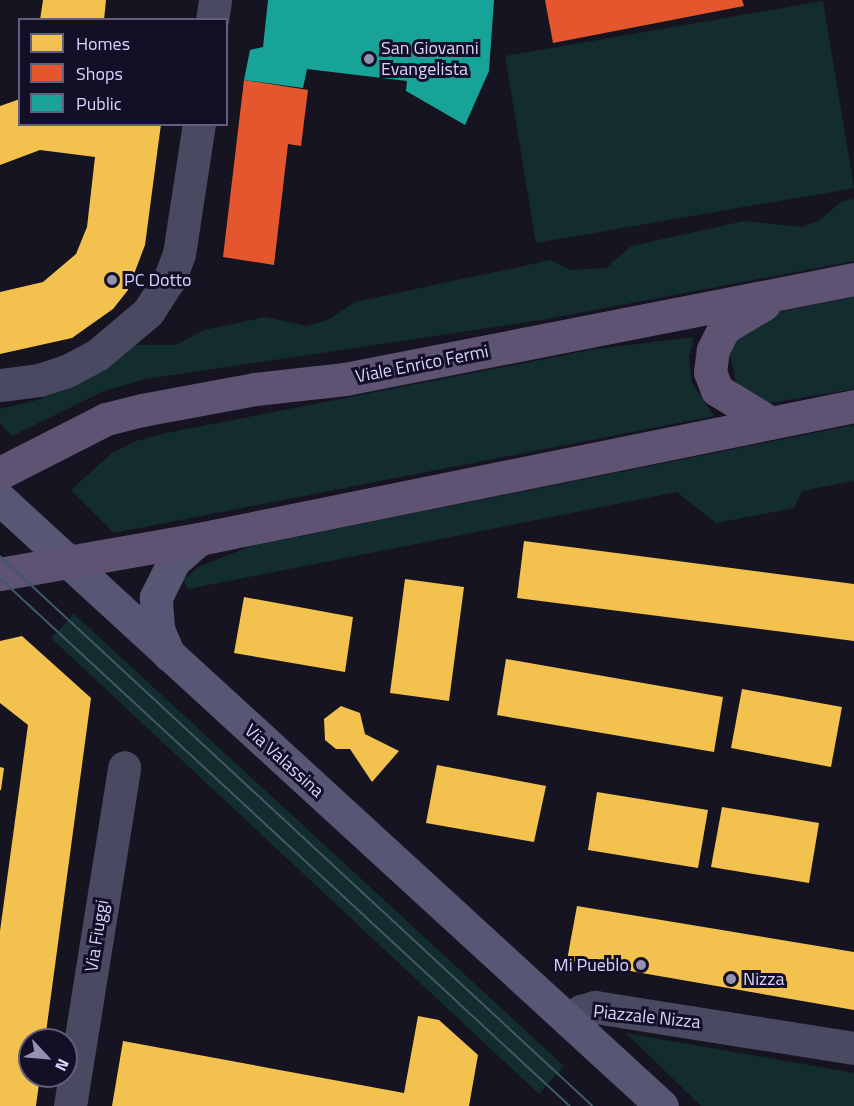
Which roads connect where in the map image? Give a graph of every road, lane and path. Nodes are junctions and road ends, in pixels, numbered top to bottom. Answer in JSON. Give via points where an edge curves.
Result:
{"nodes":[{"id":1,"x":215,"y":0,"type":"edge"},
{"id":2,"x":212,"y":18,"type":"edge"},
{"id":3,"x":199,"y":126,"type":"edge"},
{"id":4,"x":854,"y":279,"type":"edge"},
{"id":5,"x":780,"y":293,"type":"junction"},
{"id":6,"x":0,"y":385,"type":"edge"},
{"id":7,"x":854,"y":406,"type":"edge"},
{"id":8,"x":771,"y":423,"type":"junction"},
{"id":9,"x":0,"y":473,"type":"edge"},
{"id":10,"x":0,"y":499,"type":"edge"},
{"id":11,"x":199,"y":539,"type":"junction"},
{"id":12,"x":68,"y":562,"type":"junction"},
{"id":13,"x":0,"y":574,"type":"edge"},
{"id":14,"x":170,"y":657,"type":"junction"},
{"id":15,"x":124,"y":767,"type":"dead end"},
{"id":16,"x":569,"y":1021,"type":"junction"},
{"id":17,"x":854,"y":1048,"type":"edge"},
{"id":18,"x":70,"y":1106,"type":"edge"},
{"id":19,"x":662,"y":1106,"type":"edge"}],
"edges":[{"from":1,"to":2,"type":"street"},
{"from":3,"to":6,"type":"street","via":[[188,212],[168,280],[148,312],[97,355],[39,380]]},
{"from":4,"to":5,"type":"main road","name":"Viale Enrico Fermi"},
{"from":5,"to":8,"type":"main road","via":[[724,328],[713,350],[710,372],[717,390]]},
{"from":5,"to":9,"type":"main road","name":"Viale Enrico Fermi","via":[[345,379],[255,389],[142,410],[106,419]]},
{"from":7,"to":8,"type":"main road"},
{"from":8,"to":11,"type":"main road"},
{"from":10,"to":12,"type":"main road","name":"Via Valassina"},
{"from":11,"to":12,"type":"main road"},
{"from":11,"to":14,"type":"main road","via":[[174,561],[156,597],[158,629]]},
{"from":12,"to":13,"type":"main road"},
{"from":12,"to":14,"type":"main road","name":"Via Valassina"},
{"from":14,"to":16,"type":"main road","name":"Via Valassina"},
{"from":15,"to":18,"type":"street","name":"Via Fiuggi"},
{"from":16,"to":17,"type":"street","name":"Piazzale Nizza","via":[[581,1011],[595,1007]]},
{"from":16,"to":19,"type":"main road","name":"Piazzale Nizza"}]}
